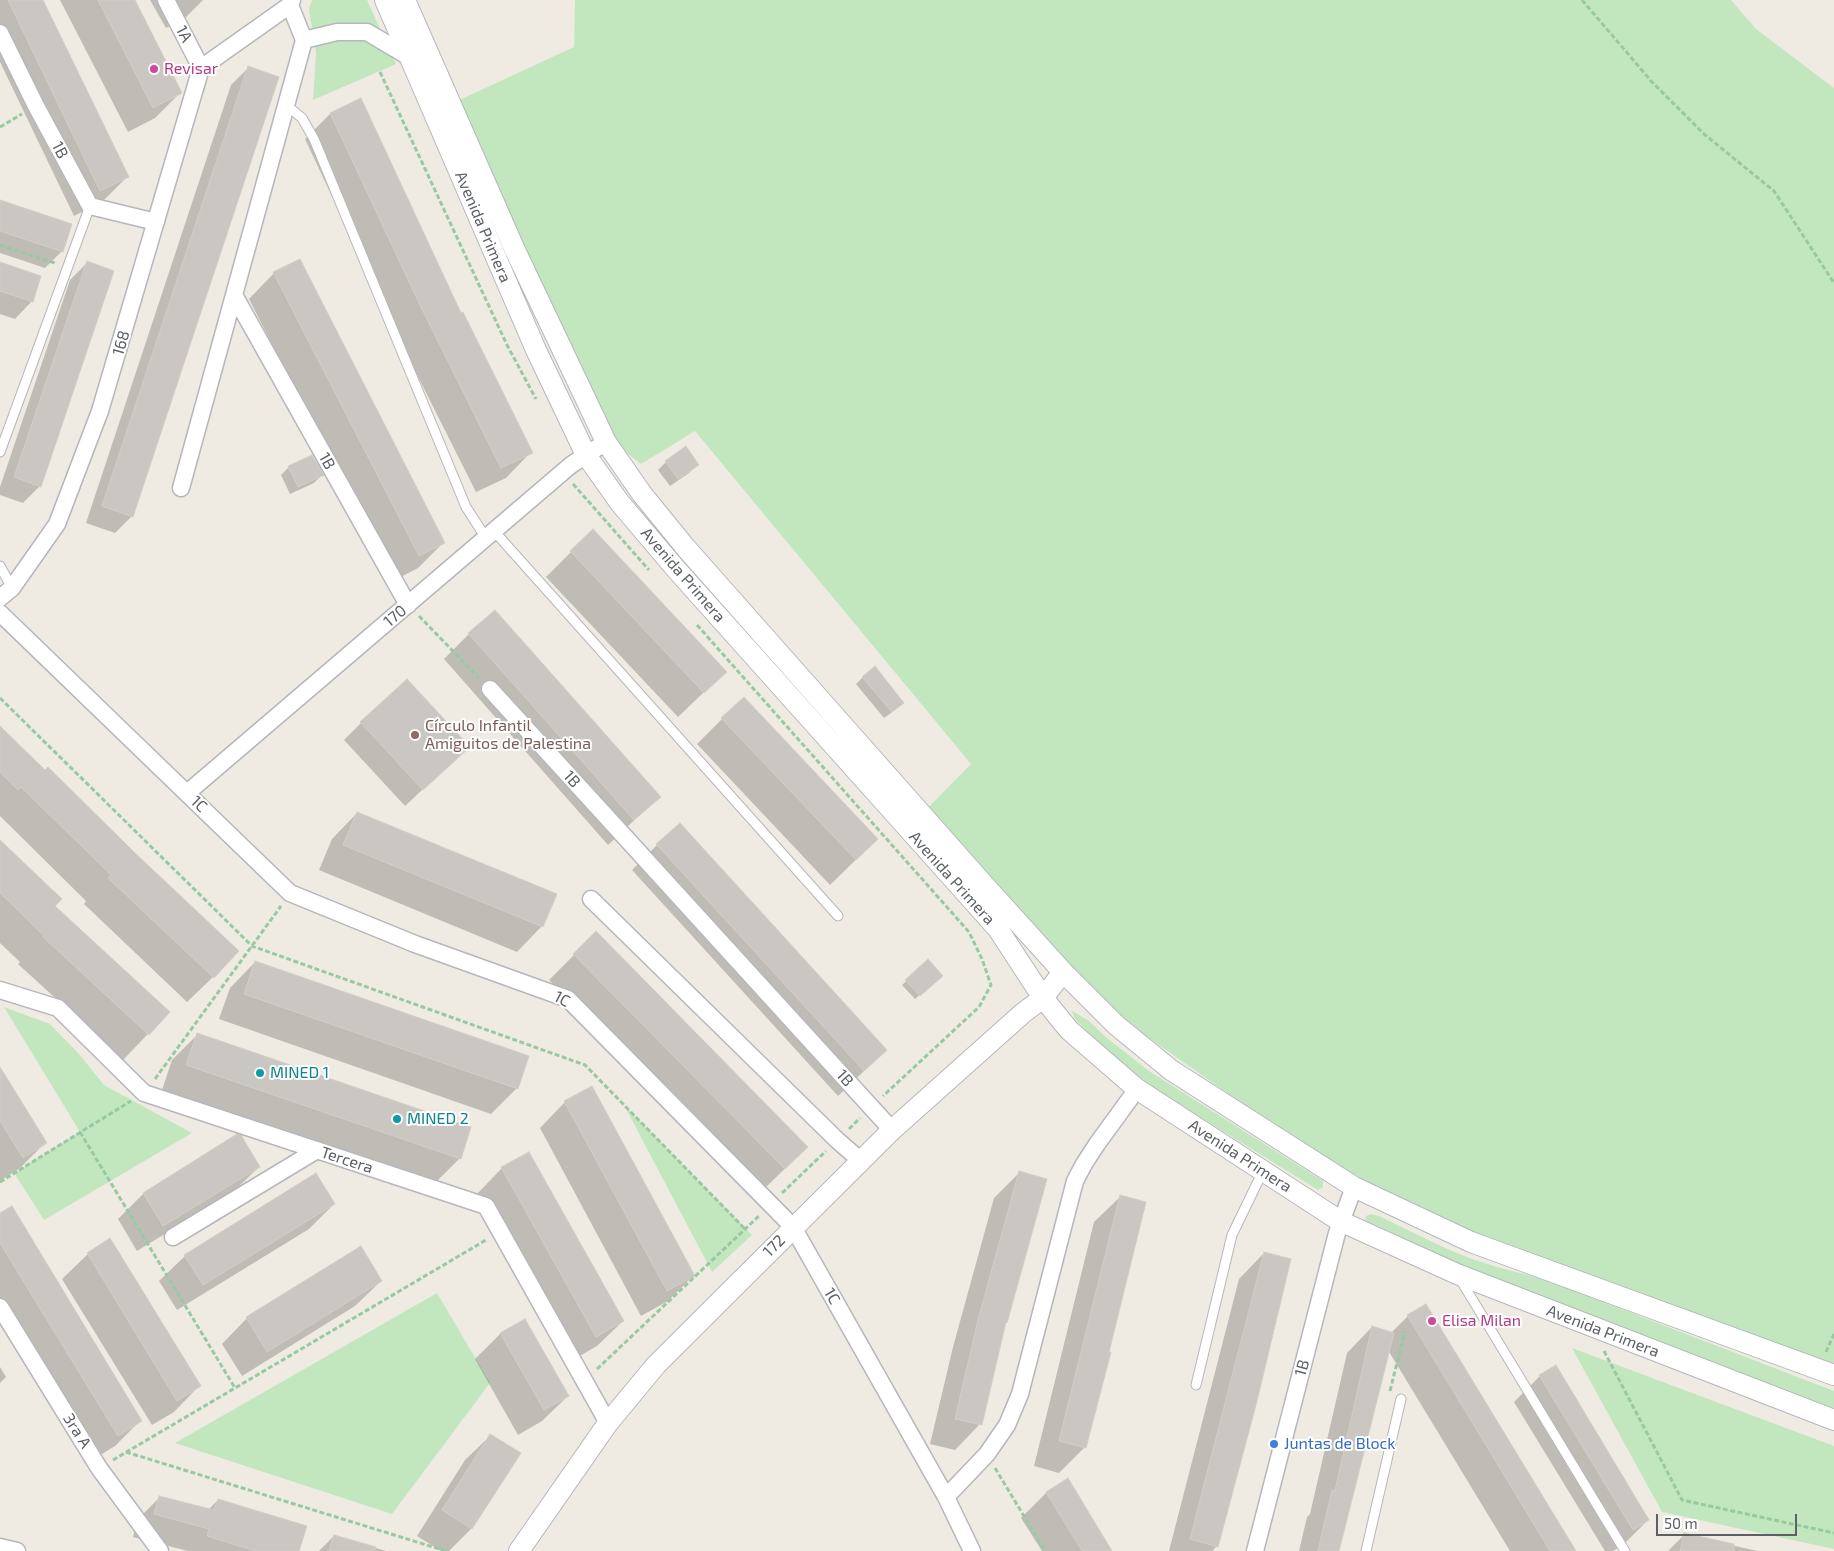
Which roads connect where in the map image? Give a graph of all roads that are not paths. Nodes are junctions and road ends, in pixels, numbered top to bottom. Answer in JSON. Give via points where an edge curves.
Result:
{"nodes":[{"id":1,"x":166,"y":0,"type":"edge"},
{"id":2,"x":385,"y":0,"type":"edge"},
{"id":3,"x":405,"y":0,"type":"edge"},
{"id":4,"x":291,"y":2,"type":"edge"},
{"id":5,"x":0,"y":33,"type":"edge"},
{"id":6,"x":304,"y":40,"type":"junction"},
{"id":7,"x":411,"y":58,"type":"junction"},
{"id":8,"x":201,"y":68,"type":"junction"},
{"id":9,"x":286,"y":105,"type":"junction"},
{"id":10,"x":90,"y":206,"type":"junction"},
{"id":11,"x":156,"y":222,"type":"junction"},
{"id":12,"x":234,"y":295,"type":"junction"},
{"id":13,"x":606,"y":442,"type":"junction"},
{"id":14,"x":0,"y":452,"type":"edge"},
{"id":15,"x":586,"y":455,"type":"junction"},
{"id":16,"x":180,"y":488,"type":"dead end"},
{"id":17,"x":490,"y":534,"type":"junction"},
{"id":18,"x":0,"y":566,"type":"edge"},
{"id":19,"x":6,"y":593,"type":"edge"},
{"id":20,"x":408,"y":605,"type":"junction"},
{"id":21,"x":0,"y":613,"type":"edge"},
{"id":22,"x":490,"y":688,"type":"road end"},
{"id":23,"x":187,"y":793,"type":"junction"},
{"id":24,"x":591,"y":899,"type":"dead end"},
{"id":25,"x":838,"y":916,"type":"dead end"},
{"id":26,"x":1063,"y":972,"type":"junction"},
{"id":27,"x":0,"y":990,"type":"edge"},
{"id":28,"x":1043,"y":998,"type":"junction"},
{"id":29,"x":1137,"y":1089,"type":"junction"},
{"id":30,"x":892,"y":1130,"type":"junction"},
{"id":31,"x":318,"y":1150,"type":"junction"},
{"id":32,"x":861,"y":1161,"type":"junction"},
{"id":33,"x":1263,"y":1171,"type":"junction"},
{"id":34,"x":1354,"y":1187,"type":"junction"},
{"id":35,"x":1340,"y":1221,"type":"junction"},
{"id":36,"x":793,"y":1227,"type":"junction"},
{"id":37,"x":174,"y":1237,"type":"dead end"},
{"id":38,"x":1457,"y":1274,"type":"junction"},
{"id":39,"x":0,"y":1306,"type":"edge"},
{"id":40,"x":1834,"y":1376,"type":"edge"},
{"id":41,"x":1196,"y":1386,"type":"dead end"},
{"id":42,"x":1401,"y":1399,"type":"dead end"},
{"id":43,"x":1834,"y":1420,"type":"edge"},
{"id":44,"x":608,"y":1423,"type":"junction"},
{"id":45,"x":946,"y":1497,"type":"junction"},
{"id":46,"x":0,"y":1546,"type":"edge"},
{"id":47,"x":17,"y":1551,"type":"edge"},
{"id":48,"x":160,"y":1551,"type":"edge"},
{"id":49,"x":519,"y":1551,"type":"edge"},
{"id":50,"x":972,"y":1551,"type":"edge"},
{"id":51,"x":1255,"y":1551,"type":"edge"},
{"id":52,"x":1366,"y":1551,"type":"edge"},
{"id":53,"x":1625,"y":1551,"type":"edge"}],
"edges":[{"from":1,"to":8,"type":"street","name":"1A"},
{"from":2,"to":7,"type":"street","name":"Avenida Primera"},
{"from":3,"to":13,"type":"street","name":"Avenida Primera","via":[[515,250]]},
{"from":4,"to":6,"type":"street"},
{"from":4,"to":8,"type":"street"},
{"from":5,"to":10,"type":"street","name":"1B"},
{"from":6,"to":7,"type":"street","via":[[337,32],[367,32]]},
{"from":6,"to":9,"type":"street"},
{"from":7,"to":15,"type":"street","name":"Avenida Primera","via":[[536,350]]},
{"from":8,"to":11,"type":"street","name":"168"},
{"from":9,"to":12,"type":"street"},
{"from":9,"to":17,"type":"lane","via":[[302,118],[314,139],[466,507]]},
{"from":10,"to":11,"type":"street"},
{"from":10,"to":14,"type":"lane"},
{"from":11,"to":19,"type":"street","name":"168","via":[[100,411],[57,524]]},
{"from":12,"to":16,"type":"street"},
{"from":12,"to":20,"type":"street","name":"1B"},
{"from":13,"to":15,"type":"street","name":"170"},
{"from":13,"to":26,"type":"street","name":"Avenida Primera","via":[[642,494],[686,548]]},
{"from":15,"to":17,"type":"street","name":"170"},
{"from":15,"to":28,"type":"street","name":"Avenida Primera","via":[[620,503],[675,568],[998,929]]},
{"from":17,"to":20,"type":"street","name":"170"},
{"from":17,"to":25,"type":"lane"},
{"from":18,"to":19,"type":"lane"},
{"from":20,"to":23,"type":"street","name":"170"},
{"from":21,"to":23,"type":"street","name":"1C"},
{"from":22,"to":30,"type":"street","name":"1B"},
{"from":23,"to":36,"type":"street","name":"1C","via":[[290,893],[415,944],[568,999]]},
{"from":24,"to":32,"type":"street"},
{"from":26,"to":28,"type":"street","name":"172"},
{"from":26,"to":34,"type":"street","name":"Avenida Primera","via":[[1116,1025],[1171,1070]]},
{"from":27,"to":31,"type":"street","name":"Tercera","via":[[58,1008],[144,1093]]},
{"from":28,"to":29,"type":"street","name":"Avenida Primera","via":[[1069,1030]]},
{"from":28,"to":30,"type":"street","name":"172"},
{"from":29,"to":33,"type":"street","name":"Avenida Primera"},
{"from":29,"to":45,"type":"street","via":[[1075,1181],[1020,1394],[1007,1425],[987,1454]]},
{"from":30,"to":32,"type":"street","name":"172"},
{"from":31,"to":37,"type":"street"},
{"from":31,"to":44,"type":"street","name":"Tercera","via":[[486,1206]]},
{"from":32,"to":36,"type":"street","name":"172"},
{"from":33,"to":35,"type":"street","name":"Avenida Primera"},
{"from":33,"to":41,"type":"lane","via":[[1232,1234]]},
{"from":34,"to":35,"type":"street","name":"1B"},
{"from":34,"to":40,"type":"street","name":"Avenida Primera","via":[[1471,1242]]},
{"from":35,"to":38,"type":"street","name":"Avenida Primera"},
{"from":35,"to":51,"type":"street","name":"1B"},
{"from":36,"to":44,"type":"street","name":"172","via":[[656,1365]]},
{"from":36,"to":45,"type":"street","name":"1C"},
{"from":38,"to":43,"type":"street","name":"Avenida Primera"},
{"from":38,"to":53,"type":"lane"},
{"from":39,"to":48,"type":"street","name":"3ra A","via":[[99,1468]]},
{"from":42,"to":52,"type":"lane"},
{"from":44,"to":49,"type":"street","name":"172"},
{"from":45,"to":50,"type":"street","name":"1C"},
{"from":46,"to":47,"type":"street"}]}
